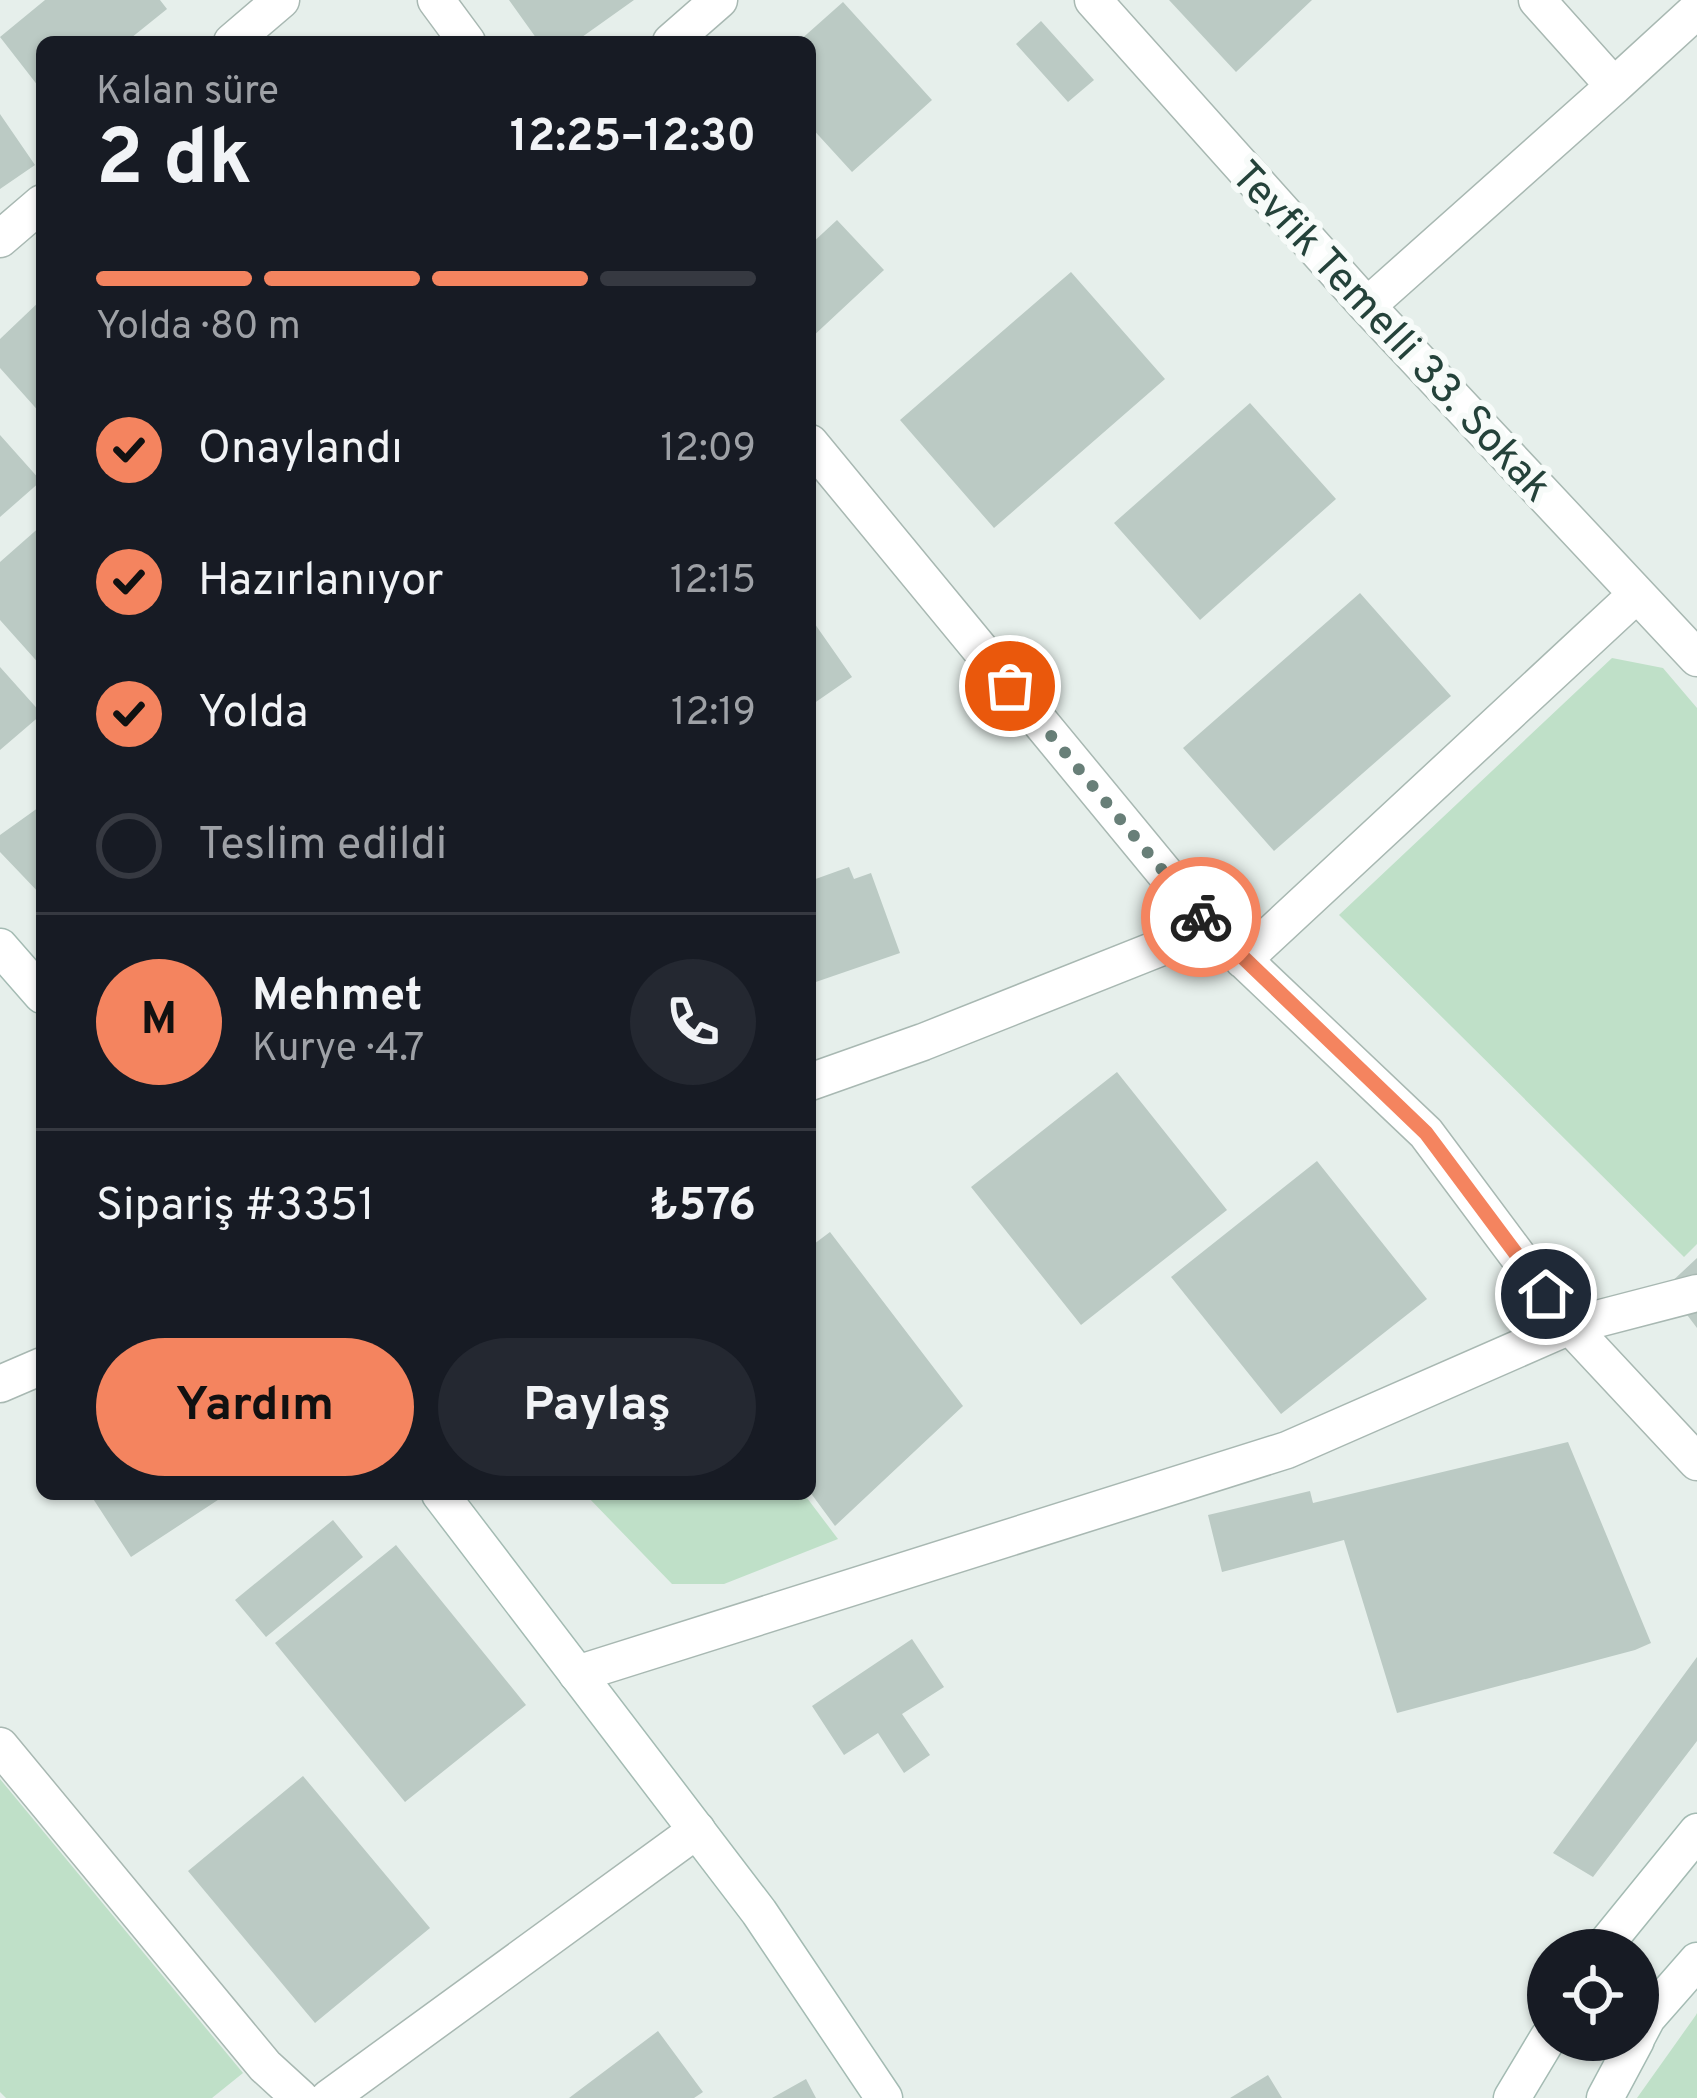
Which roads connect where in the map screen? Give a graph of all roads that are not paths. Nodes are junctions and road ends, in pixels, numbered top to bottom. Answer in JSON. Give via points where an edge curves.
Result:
{"nodes":[{"id":1,"x":281,"y":0,"type":"edge"},
{"id":2,"x":436,"y":0,"type":"edge"},
{"id":3,"x":718,"y":0,"type":"edge"},
{"id":4,"x":1093,"y":0,"type":"edge"},
{"id":5,"x":1538,"y":0,"type":"edge"},
{"id":6,"x":1697,"y":10,"type":"edge"},
{"id":7,"x":239,"y":36,"type":"edge"},
{"id":8,"x":463,"y":36,"type":"edge"},
{"id":9,"x":678,"y":36,"type":"edge"},
{"id":10,"x":1613,"y":86,"type":"junction"},
{"id":11,"x":36,"y":208,"type":"edge"},
{"id":12,"x":0,"y":239,"type":"edge"},
{"id":13,"x":1367,"y":306,"type":"junction"},
{"id":14,"x":816,"y":450,"type":"edge"},
{"id":15,"x":1637,"y":594,"type":"junction"},
{"id":16,"x":1697,"y":658,"type":"edge"},
{"id":17,"x":1210,"y":928,"type":"junction"},
{"id":18,"x":0,"y":947,"type":"edge"},
{"id":19,"x":1243,"y":960,"type":"junction"},
{"id":20,"x":36,"y":980,"type":"edge"},
{"id":21,"x":816,"y":1080,"type":"edge"},
{"id":22,"x":1697,"y":1293,"type":"edge"},
{"id":23,"x":1570,"y":1326,"type":"junction"},
{"id":24,"x":36,"y":1369,"type":"edge"},
{"id":25,"x":0,"y":1384,"type":"edge"},
{"id":26,"x":1697,"y":1429,"type":"edge"},
{"id":27,"x":1697,"y":1462,"type":"edge"},
{"id":28,"x":445,"y":1500,"type":"edge"},
{"id":29,"x":578,"y":1674,"type":"junction"},
{"id":30,"x":0,"y":1746,"type":"edge"},
{"id":31,"x":697,"y":1830,"type":"junction"},
{"id":32,"x":1697,"y":1832,"type":"edge"},
{"id":33,"x":1618,"y":1929,"type":"edge"},
{"id":34,"x":1697,"y":1961,"type":"edge"},
{"id":35,"x":1659,"y":2004,"type":"edge"},
{"id":36,"x":1534,"y":2061,"type":"edge"},
{"id":37,"x":1625,"y":2061,"type":"edge"},
{"id":38,"x":300,"y":2098,"type":"edge"},
{"id":39,"x":329,"y":2098,"type":"edge"},
{"id":40,"x":884,"y":2098,"type":"edge"},
{"id":41,"x":1512,"y":2098,"type":"edge"},
{"id":42,"x":1605,"y":2098,"type":"edge"}],
"edges":[{"from":1,"to":7,"type":"street"},
{"from":2,"to":8,"type":"street"},
{"from":3,"to":9,"type":"street"},
{"from":4,"to":13,"type":"street","name":"Tevfik Temelli 33. Sokak"},
{"from":5,"to":10,"type":"street"},
{"from":6,"to":10,"type":"street"},
{"from":10,"to":13,"type":"street"},
{"from":11,"to":12,"type":"street"},
{"from":13,"to":15,"type":"street","name":"Tevfik Temelli 33. Sokak"},
{"from":14,"to":17,"type":"street"},
{"from":15,"to":16,"type":"street","name":"Tevfik Temelli 33. Sokak"},
{"from":15,"to":19,"type":"street"},
{"from":17,"to":19,"type":"street"},
{"from":17,"to":21,"type":"street"},
{"from":18,"to":20,"type":"street"},
{"from":19,"to":23,"type":"street","via":[[1426,1133]]},
{"from":22,"to":23,"type":"street"},
{"from":23,"to":26,"type":"street"},
{"from":23,"to":27,"type":"street"},
{"from":23,"to":29,"type":"street","via":[[1287,1450]]},
{"from":24,"to":25,"type":"street"},
{"from":28,"to":29,"type":"street"},
{"from":29,"to":31,"type":"street"},
{"from":30,"to":38,"type":"street"},
{"from":31,"to":39,"type":"street"},
{"from":31,"to":40,"type":"street"},
{"from":32,"to":33,"type":"street"},
{"from":34,"to":35,"type":"street"},
{"from":36,"to":41,"type":"street"},
{"from":37,"to":42,"type":"street"}]}
